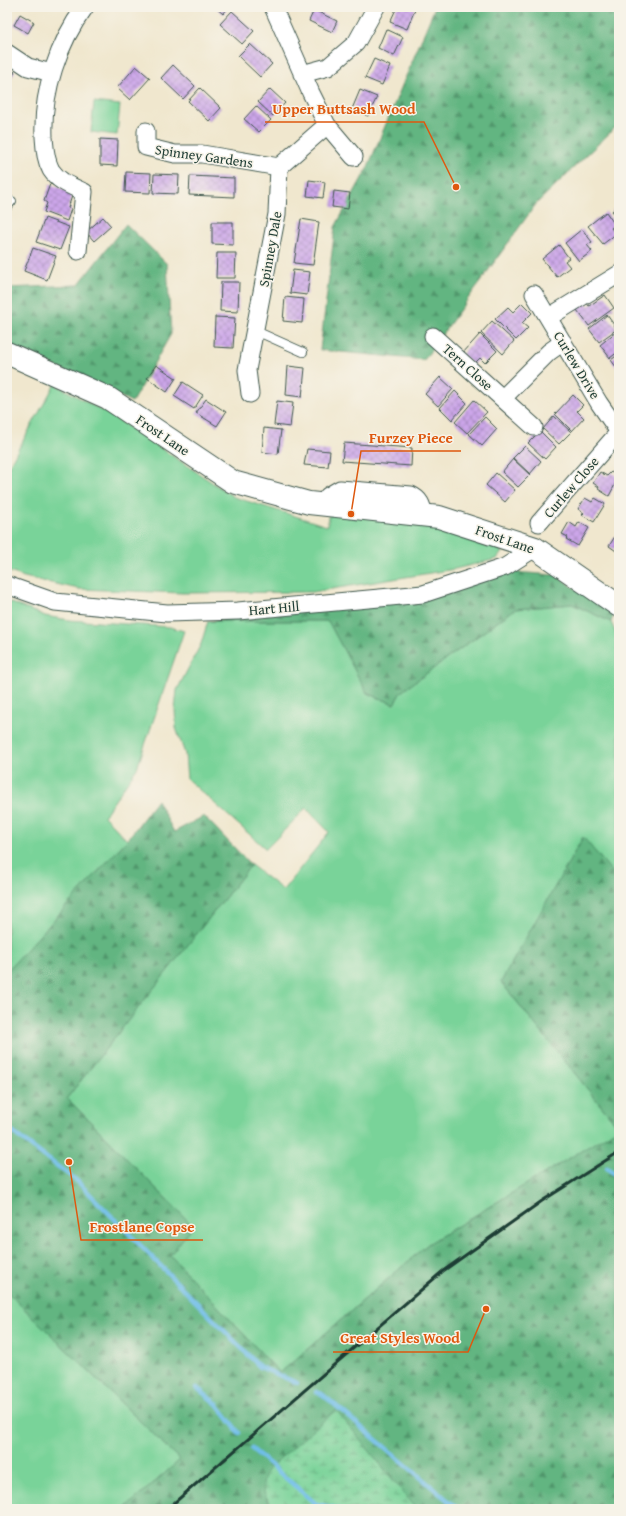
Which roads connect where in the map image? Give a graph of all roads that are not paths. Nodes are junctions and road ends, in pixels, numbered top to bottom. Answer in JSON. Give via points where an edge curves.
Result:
{"nodes":[{"id":1,"x":85,"y":7,"type":"edge"},
{"id":2,"x":273,"y":7,"type":"edge"},
{"id":3,"x":376,"y":7,"type":"edge"},
{"id":4,"x":7,"y":53,"type":"edge"},
{"id":5,"x":52,"y":73,"type":"junction"},
{"id":6,"x":302,"y":74,"type":"junction"},
{"id":7,"x":327,"y":125,"type":"junction"},
{"id":8,"x":146,"y":131,"type":"dead end"},
{"id":9,"x":354,"y":157,"type":"dead end"},
{"id":10,"x":279,"y":167,"type":"junction"},
{"id":11,"x":78,"y":251,"type":"dead end"},
{"id":12,"x":619,"y":274,"type":"edge"},
{"id":13,"x":534,"y":294,"type":"dead end"},
{"id":14,"x":549,"y":317,"type":"junction"},
{"id":15,"x":256,"y":331,"type":"junction"},
{"id":16,"x":433,"y":336,"type":"dead end"},
{"id":17,"x":563,"y":342,"type":"junction"},
{"id":18,"x":303,"y":352,"type":"dead end"},
{"id":19,"x":7,"y":353,"type":"edge"},
{"id":20,"x":250,"y":394,"type":"dead end"},
{"id":21,"x":502,"y":398,"type":"junction"},
{"id":22,"x":534,"y":427,"type":"dead end"},
{"id":23,"x":619,"y":432,"type":"edge"},
{"id":24,"x":539,"y":523,"type":"dead end"},
{"id":25,"x":535,"y":548,"type":"junction"},
{"id":26,"x":7,"y":585,"type":"edge"},
{"id":27,"x":619,"y":606,"type":"edge"}],
"edges":[{"from":1,"to":5,"type":"street","via":[[70,31]]},
{"from":2,"to":6,"type":"street"},
{"from":3,"to":6,"type":"street","via":[[356,43],[328,67]]},
{"from":4,"to":5,"type":"street","via":[[28,67]]},
{"from":5,"to":11,"type":"street","via":[[45,107],[45,155],[52,170],[63,183],[84,192]]},
{"from":6,"to":7,"type":"street"},
{"from":7,"to":9,"type":"street"},
{"from":7,"to":10,"type":"street"},
{"from":8,"to":10,"type":"street","name":"Spinney Gardens","via":[[146,147],[175,154],[202,154]]},
{"from":10,"to":15,"type":"street","name":"Spinney Dale","via":[[277,214]]},
{"from":12,"to":14,"type":"street","name":"Curlew Drive"},
{"from":13,"to":14,"type":"street","name":"Curlew Drive"},
{"from":14,"to":17,"type":"street","name":"Curlew Drive"},
{"from":15,"to":18,"type":"lane"},
{"from":15,"to":20,"type":"street","name":"Spinney Dale","via":[[247,370]]},
{"from":16,"to":21,"type":"street","name":"Tern Close"},
{"from":17,"to":21,"type":"street","name":"Tern Close","via":[[549,352]]},
{"from":17,"to":23,"type":"street","name":"Curlew Drive"},
{"from":19,"to":25,"type":"street","name":"Frost Lane","via":[[108,398],[233,482],[309,503],[438,517]]},
{"from":21,"to":22,"type":"street","name":"Tern Close"},
{"from":23,"to":24,"type":"street","name":"Curlew Close"},
{"from":25,"to":26,"type":"street","name":"Hart Hill","via":[[505,566],[423,594],[238,611],[167,613],[55,602]]},
{"from":25,"to":27,"type":"street","name":"Frost Lane"}]}
